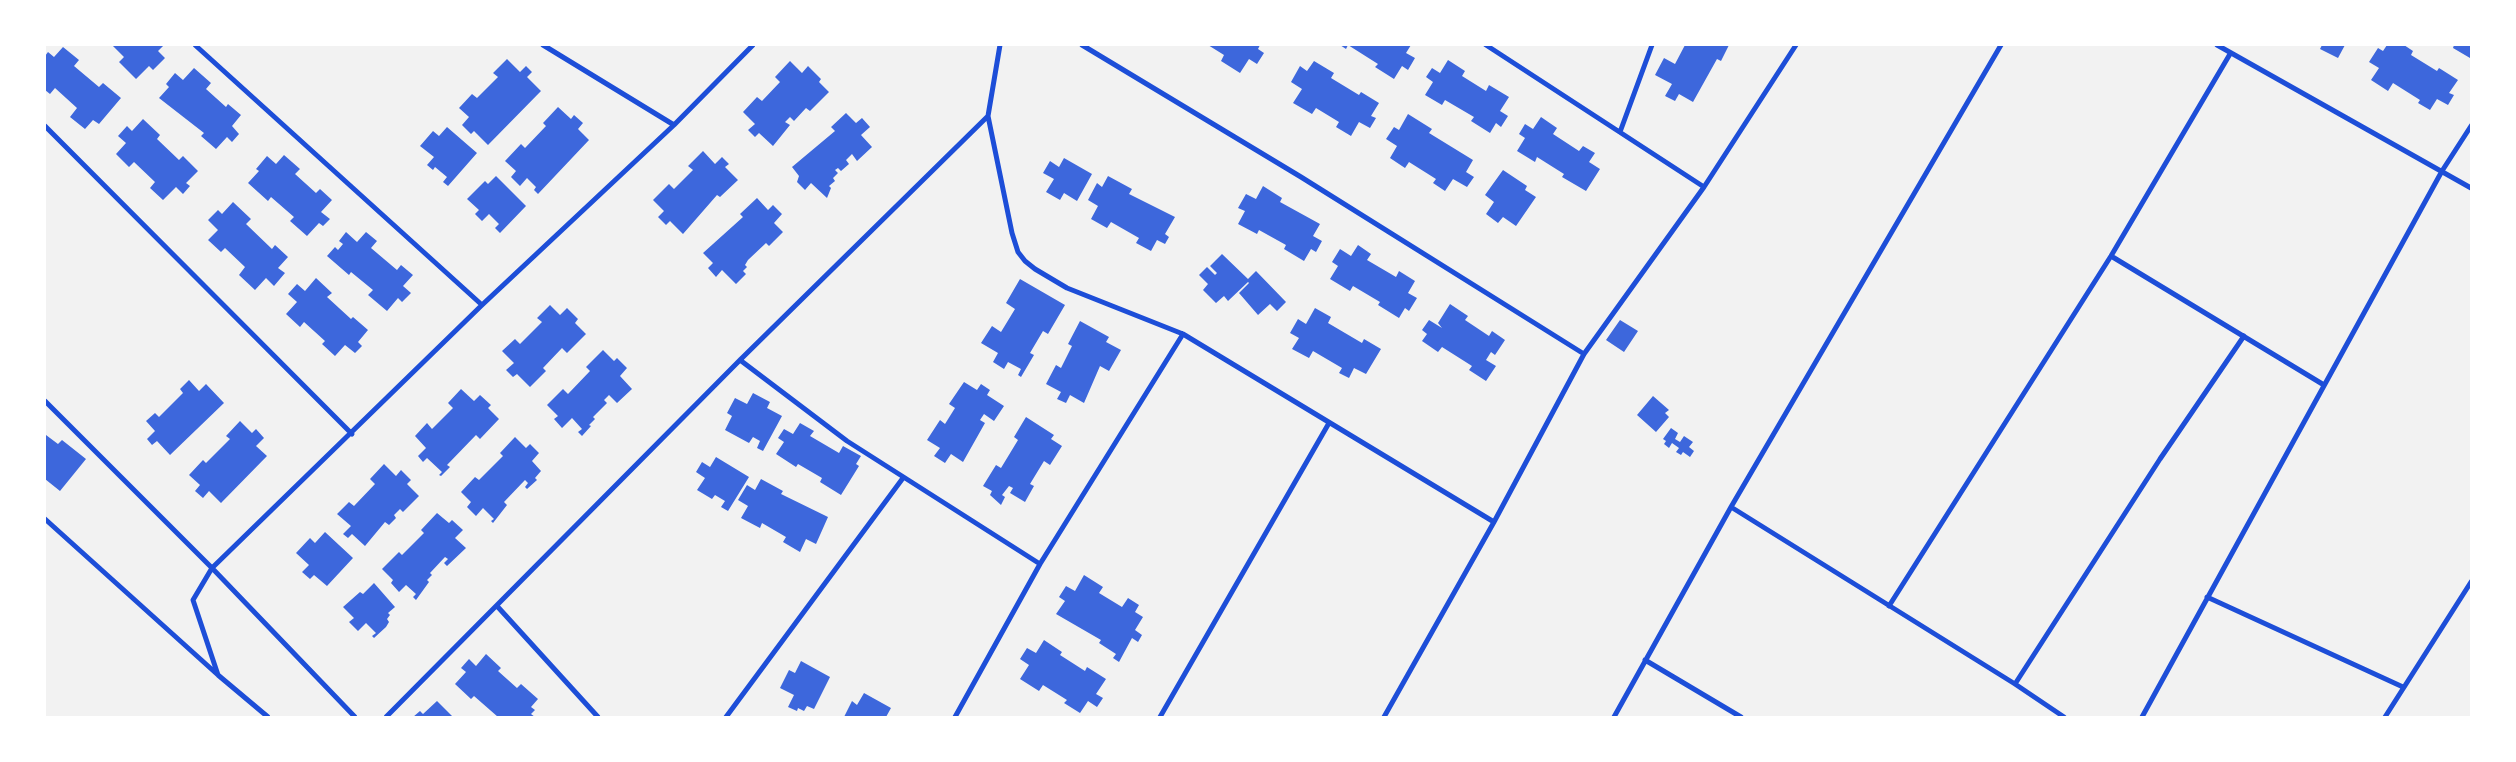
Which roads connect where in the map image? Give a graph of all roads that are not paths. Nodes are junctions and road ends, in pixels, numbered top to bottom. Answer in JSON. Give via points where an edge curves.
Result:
{"nodes":[{"id":1,"x":195,"y":45,"type":"edge"},
{"id":2,"x":543,"y":45,"type":"edge"},
{"id":3,"x":753,"y":45,"type":"edge"},
{"id":4,"x":1000,"y":45,"type":"edge"},
{"id":5,"x":1082,"y":45,"type":"edge"},
{"id":6,"x":1486,"y":45,"type":"edge"},
{"id":7,"x":1652,"y":45,"type":"edge"},
{"id":8,"x":1796,"y":45,"type":"edge"},
{"id":9,"x":2001,"y":45,"type":"edge"},
{"id":10,"x":2217,"y":45,"type":"edge"},
{"id":11,"x":2230,"y":54,"type":"junction"},
{"id":12,"x":988,"y":116,"type":"junction"},
{"id":13,"x":674,"y":124,"type":"junction"},
{"id":14,"x":45,"y":126,"type":"edge"},
{"id":15,"x":2471,"y":126,"type":"edge"},
{"id":16,"x":1620,"y":132,"type":"junction"},
{"id":17,"x":2442,"y":172,"type":"junction"},
{"id":18,"x":1704,"y":187,"type":"junction"},
{"id":19,"x":2471,"y":188,"type":"edge"},
{"id":20,"x":2111,"y":256,"type":"junction"},
{"id":21,"x":482,"y":304,"type":"junction"},
{"id":22,"x":1183,"y":334,"type":"junction"},
{"id":23,"x":2244,"y":336,"type":"junction"},
{"id":24,"x":1584,"y":354,"type":"junction"},
{"id":25,"x":740,"y":360,"type":"junction"},
{"id":26,"x":2324,"y":385,"type":"junction"},
{"id":27,"x":45,"y":401,"type":"edge"},
{"id":28,"x":1329,"y":423,"type":"junction"},
{"id":29,"x":352,"y":434,"type":"junction"},
{"id":30,"x":903,"y":478,"type":"junction"},
{"id":31,"x":1731,"y":507,"type":"junction"},
{"id":32,"x":45,"y":519,"type":"edge"},
{"id":33,"x":1494,"y":522,"type":"junction"},
{"id":34,"x":1040,"y":564,"type":"junction"},
{"id":35,"x":212,"y":568,"type":"junction"},
{"id":36,"x":2471,"y":582,"type":"edge"},
{"id":37,"x":2208,"y":597,"type":"junction"},
{"id":38,"x":497,"y":606,"type":"junction"},
{"id":39,"x":1889,"y":606,"type":"junction"},
{"id":40,"x":1645,"y":660,"type":"junction"},
{"id":41,"x":218,"y":675,"type":"junction"},
{"id":42,"x":2015,"y":684,"type":"junction"},
{"id":43,"x":2403,"y":687,"type":"junction"},
{"id":44,"x":268,"y":717,"type":"edge"},
{"id":45,"x":355,"y":717,"type":"edge"},
{"id":46,"x":386,"y":717,"type":"edge"},
{"id":47,"x":598,"y":717,"type":"edge"},
{"id":48,"x":726,"y":717,"type":"edge"},
{"id":49,"x":955,"y":717,"type":"edge"},
{"id":50,"x":1160,"y":717,"type":"edge"},
{"id":51,"x":1384,"y":717,"type":"edge"},
{"id":52,"x":1614,"y":717,"type":"edge"},
{"id":53,"x":1741,"y":717,"type":"edge"},
{"id":54,"x":2064,"y":717,"type":"edge"},
{"id":55,"x":2142,"y":717,"type":"edge"},
{"id":56,"x":2385,"y":717,"type":"edge"}],
"edges":[{"from":1,"to":21,"type":"street"},
{"from":2,"to":13,"type":"street"},
{"from":3,"to":13,"type":"street"},
{"from":4,"to":12,"type":"street"},
{"from":5,"to":24,"type":"street","via":[[1302,177]]},
{"from":6,"to":16,"type":"street"},
{"from":7,"to":16,"type":"street"},
{"from":8,"to":18,"type":"street"},
{"from":9,"to":31,"type":"street"},
{"from":10,"to":11,"type":"street"},
{"from":11,"to":17,"type":"street"},
{"from":11,"to":20,"type":"street"},
{"from":12,"to":22,"type":"street","via":[[1012,233],[1018,252],[1025,261],[1067,288]]},
{"from":12,"to":25,"type":"street"},
{"from":13,"to":21,"type":"street"},
{"from":14,"to":29,"type":"street"},
{"from":15,"to":17,"type":"street"},
{"from":16,"to":18,"type":"street"},
{"from":17,"to":19,"type":"street"},
{"from":17,"to":26,"type":"street"},
{"from":18,"to":24,"type":"street"},
{"from":20,"to":23,"type":"street"},
{"from":20,"to":39,"type":"street"},
{"from":21,"to":29,"type":"street"},
{"from":22,"to":28,"type":"street"},
{"from":22,"to":34,"type":"street"},
{"from":23,"to":26,"type":"street"},
{"from":23,"to":42,"type":"street","via":[[2160,459]]},
{"from":24,"to":33,"type":"street"},
{"from":25,"to":30,"type":"street","via":[[847,441]]},
{"from":25,"to":38,"type":"street"},
{"from":26,"to":37,"type":"street"},
{"from":27,"to":35,"type":"street"},
{"from":28,"to":33,"type":"street"},
{"from":28,"to":50,"type":"street"},
{"from":29,"to":35,"type":"street"},
{"from":30,"to":34,"type":"street"},
{"from":30,"to":48,"type":"street"},
{"from":31,"to":39,"type":"street"},
{"from":31,"to":40,"type":"street"},
{"from":32,"to":41,"type":"street"},
{"from":33,"to":51,"type":"street"},
{"from":34,"to":49,"type":"street"},
{"from":35,"to":41,"type":"street","via":[[193,600]]},
{"from":35,"to":45,"type":"street"},
{"from":36,"to":43,"type":"street"},
{"from":37,"to":43,"type":"street"},
{"from":37,"to":55,"type":"street"},
{"from":38,"to":46,"type":"street"},
{"from":38,"to":47,"type":"street"},
{"from":39,"to":42,"type":"street"},
{"from":40,"to":52,"type":"street"},
{"from":40,"to":53,"type":"street"},
{"from":41,"to":44,"type":"street"},
{"from":42,"to":54,"type":"street"},
{"from":43,"to":56,"type":"street"}]}
